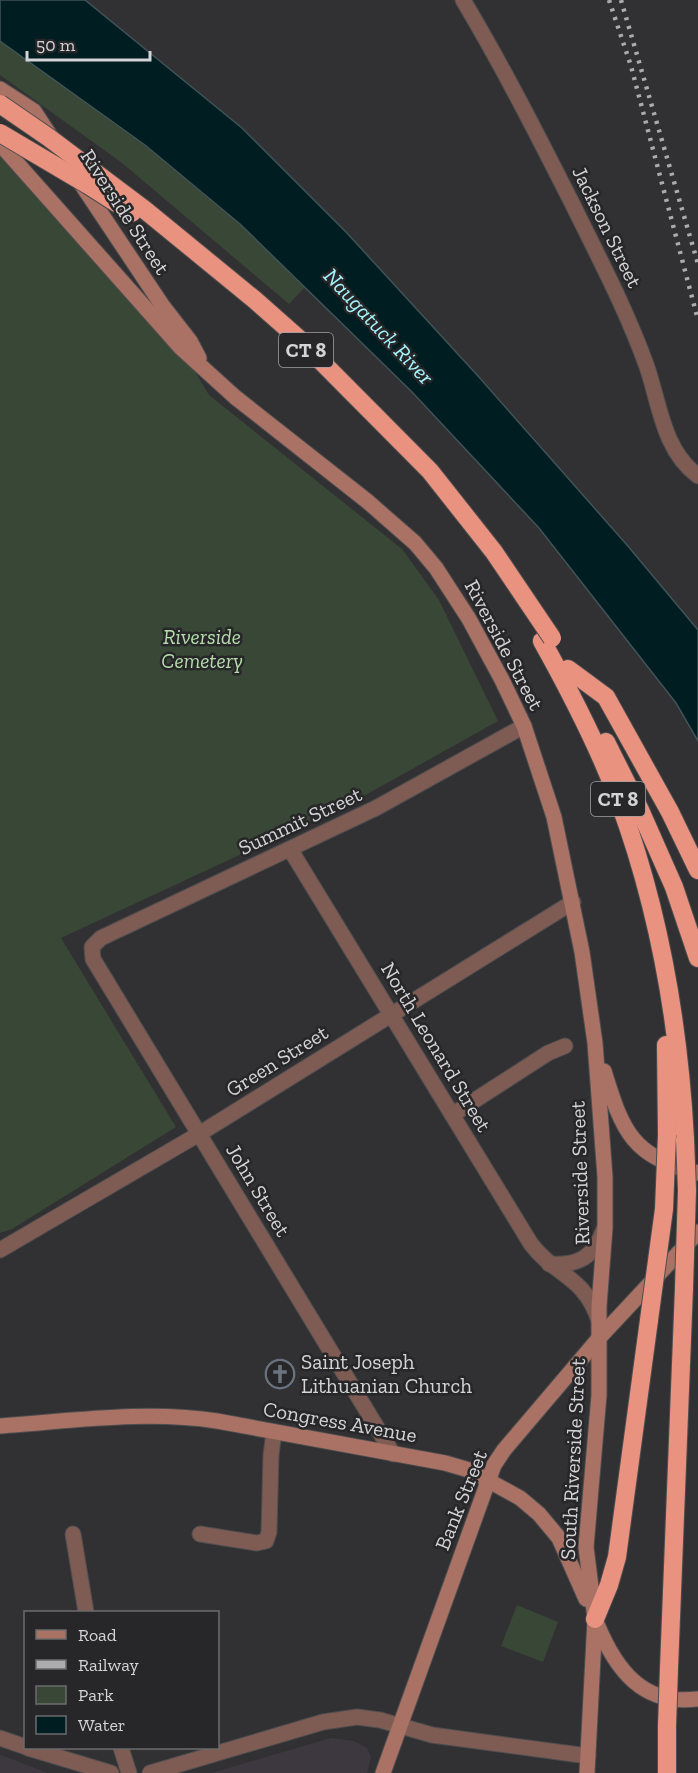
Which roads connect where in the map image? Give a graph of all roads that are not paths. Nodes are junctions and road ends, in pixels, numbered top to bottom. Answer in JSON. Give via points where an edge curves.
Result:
{"nodes":[{"id":1,"x":464,"y":0,"type":"edge"},
{"id":2,"x":0,"y":89,"type":"edge"},
{"id":3,"x":0,"y":96,"type":"edge"},
{"id":4,"x":0,"y":104,"type":"edge"},
{"id":5,"x":0,"y":123,"type":"edge"},
{"id":6,"x":0,"y":134,"type":"edge"},
{"id":7,"x":0,"y":144,"type":"edge"},
{"id":8,"x":96,"y":172,"type":"junction"},
{"id":9,"x":205,"y":369,"type":"junction"},
{"id":10,"x":347,"y":389,"type":"junction"},
{"id":11,"x":698,"y":476,"type":"edge"},
{"id":12,"x":568,"y":669,"type":"junction"},
{"id":13,"x":524,"y":726,"type":"junction"},
{"id":14,"x":290,"y":849,"type":"junction"},
{"id":15,"x":698,"y":870,"type":"edge"},
{"id":16,"x":573,"y":902,"type":"junction"},
{"id":17,"x":92,"y":947,"type":"joint"},
{"id":18,"x":698,"y":958,"type":"edge"},
{"id":19,"x":664,"y":968,"type":"junction"},
{"id":20,"x":391,"y":1015,"type":"junction"},
{"id":21,"x":595,"y":1043,"type":"junction"},
{"id":22,"x":565,"y":1046,"type":"dead end"},
{"id":23,"x":452,"y":1115,"type":"junction"},
{"id":24,"x":199,"y":1134,"type":"junction"},
{"id":25,"x":693,"y":1170,"type":"edge"},
{"id":26,"x":605,"y":1228,"type":"junction"},
{"id":27,"x":696,"y":1236,"type":"edge"},
{"id":28,"x":0,"y":1250,"type":"edge"},
{"id":29,"x":549,"y":1264,"type":"junction"},
{"id":30,"x":599,"y":1320,"type":"junction"},
{"id":31,"x":600,"y":1337,"type":"junction"},
{"id":32,"x":0,"y":1426,"type":"edge"},
{"id":33,"x":274,"y":1432,"type":"junction"},
{"id":34,"x":393,"y":1454,"type":"junction"},
{"id":35,"x":487,"y":1479,"type":"junction"},
{"id":36,"x":73,"y":1534,"type":"dead end"},
{"id":37,"x":200,"y":1534,"type":"dead end"},
{"id":38,"x":86,"y":1611,"type":"edge"},
{"id":39,"x":595,"y":1619,"type":"junction"},
{"id":40,"x":698,"y":1699,"type":"edge"},
{"id":41,"x":399,"y":1725,"type":"junction"},
{"id":42,"x":0,"y":1738,"type":"edge"},
{"id":43,"x":24,"y":1746,"type":"edge"},
{"id":44,"x":33,"y":1749,"type":"edge"},
{"id":45,"x":121,"y":1749,"type":"edge"},
{"id":46,"x":588,"y":1755,"type":"junction"},
{"id":47,"x":111,"y":1773,"type":"edge"},
{"id":48,"x":129,"y":1773,"type":"edge"},
{"id":49,"x":150,"y":1773,"type":"edge"},
{"id":50,"x":383,"y":1773,"type":"edge"},
{"id":51,"x":587,"y":1773,"type":"edge"},
{"id":52,"x":667,"y":1773,"type":"edge"}],
"edges":[{"from":1,"to":11,"type":"street","name":"Jackson Street","via":[[538,136],[623,307],[671,444]]},
{"from":2,"to":9,"type":"street","name":"Riverside Street","via":[[34,111]]},
{"from":3,"to":10,"type":"highway","bridge":true,"via":[[91,160],[198,244],[303,340]]},
{"from":4,"to":8,"type":"highway","bridge":true},
{"from":5,"to":8,"type":"highway","number":"CT 8","bridge":true},
{"from":6,"to":10,"type":"highway","number":"CT 8","bridge":true,"via":[[88,184],[192,255],[299,343]]},
{"from":7,"to":9,"type":"street","name":"Riverside Street","via":[[162,329]]},
{"from":8,"to":12,"type":"highway","number":"CT 8","bridge":true,"via":[[298,338],[430,471],[494,552],[552,638]]},
{"from":9,"to":13,"type":"street","name":"Riverside Street","via":[[257,416],[415,543],[469,619]]},
{"from":10,"to":19,"type":"highway","number":"CT 8","bridge":true,"via":[[433,483],[543,641],[573,697],[619,801],[646,885]]},
{"from":12,"to":15,"type":"highway","via":[[606,697]]},
{"from":12,"to":18,"type":"highway","number":"CT 8","via":[[640,810],[674,887]]},
{"from":13,"to":14,"type":"street","name":"Summit Street","via":[[376,808]]},
{"from":13,"to":16,"type":"street","name":"Riverside Street","via":[[554,817]]},
{"from":14,"to":17,"type":"street","name":"Summit Street","via":[[101,938]]},
{"from":14,"to":20,"type":"street","name":"North Leonard Street"},
{"from":16,"to":20,"type":"street","name":"Green Street"},
{"from":16,"to":21,"type":"street","name":"Riverside Street"},
{"from":17,"to":24,"type":"street","name":"John Street","via":[[93,958]]},
{"from":19,"to":39,"type":"highway","bridge":true,"via":[[667,1135],[663,1219],[617,1557]]},
{"from":19,"to":52,"type":"highway","number":"CT 8","bridge":true,"via":[[678,1057],[687,1190]]},
{"from":20,"to":23,"type":"street","name":"North Leonard Street"},
{"from":20,"to":24,"type":"street","name":"Green Street"},
{"from":21,"to":25,"type":"street","name":"Riverside Street","via":[[625,1130],[654,1157]]},
{"from":21,"to":26,"type":"street","name":"Riverside Street"},
{"from":22,"to":23,"type":"street"},
{"from":23,"to":29,"type":"street","name":"North Leonard Street","via":[[531,1244]]},
{"from":24,"to":28,"type":"street","name":"Green Street"},
{"from":24,"to":34,"type":"street","name":"John Street"},
{"from":26,"to":29,"type":"street","via":[[590,1255],[563,1265]]},
{"from":26,"to":30,"type":"street","name":"Riverside Street"},
{"from":27,"to":31,"type":"street","name":"Bank Street"},
{"from":29,"to":30,"type":"street","name":"North Leonard Street","via":[[586,1292]]},
{"from":30,"to":31,"type":"street","name":"Riverside Street"},
{"from":31,"to":35,"type":"street","name":"Bank Street","via":[[504,1450]]},
{"from":31,"to":39,"type":"street","name":"South Riverside Street","via":[[586,1547]]},
{"from":32,"to":33,"type":"street","name":"Congress Avenue","via":[[171,1416]]},
{"from":33,"to":34,"type":"street","name":"Congress Avenue"},
{"from":33,"to":37,"type":"street","via":[[266,1541]]},
{"from":34,"to":35,"type":"street","name":"Congress Avenue","via":[[459,1467]]},
{"from":35,"to":39,"type":"street","name":"Congress Avenue","via":[[526,1502],[550,1527],[564,1548]]},
{"from":35,"to":41,"type":"street","name":"Bank Street"},
{"from":36,"to":38,"type":"street"},
{"from":39,"to":40,"type":"street","name":"Congress Avenue","via":[[615,1662],[636,1683],[668,1699]]},
{"from":39,"to":46,"type":"street"},
{"from":41,"to":46,"type":"street","via":[[432,1735]]},
{"from":41,"to":49,"type":"street","via":[[369,1718],[340,1718]]},
{"from":41,"to":50,"type":"street","name":"Bank Street"},
{"from":42,"to":43,"type":"street"},
{"from":44,"to":47,"type":"street"},
{"from":45,"to":48,"type":"street"},
{"from":46,"to":51,"type":"street"}]}
